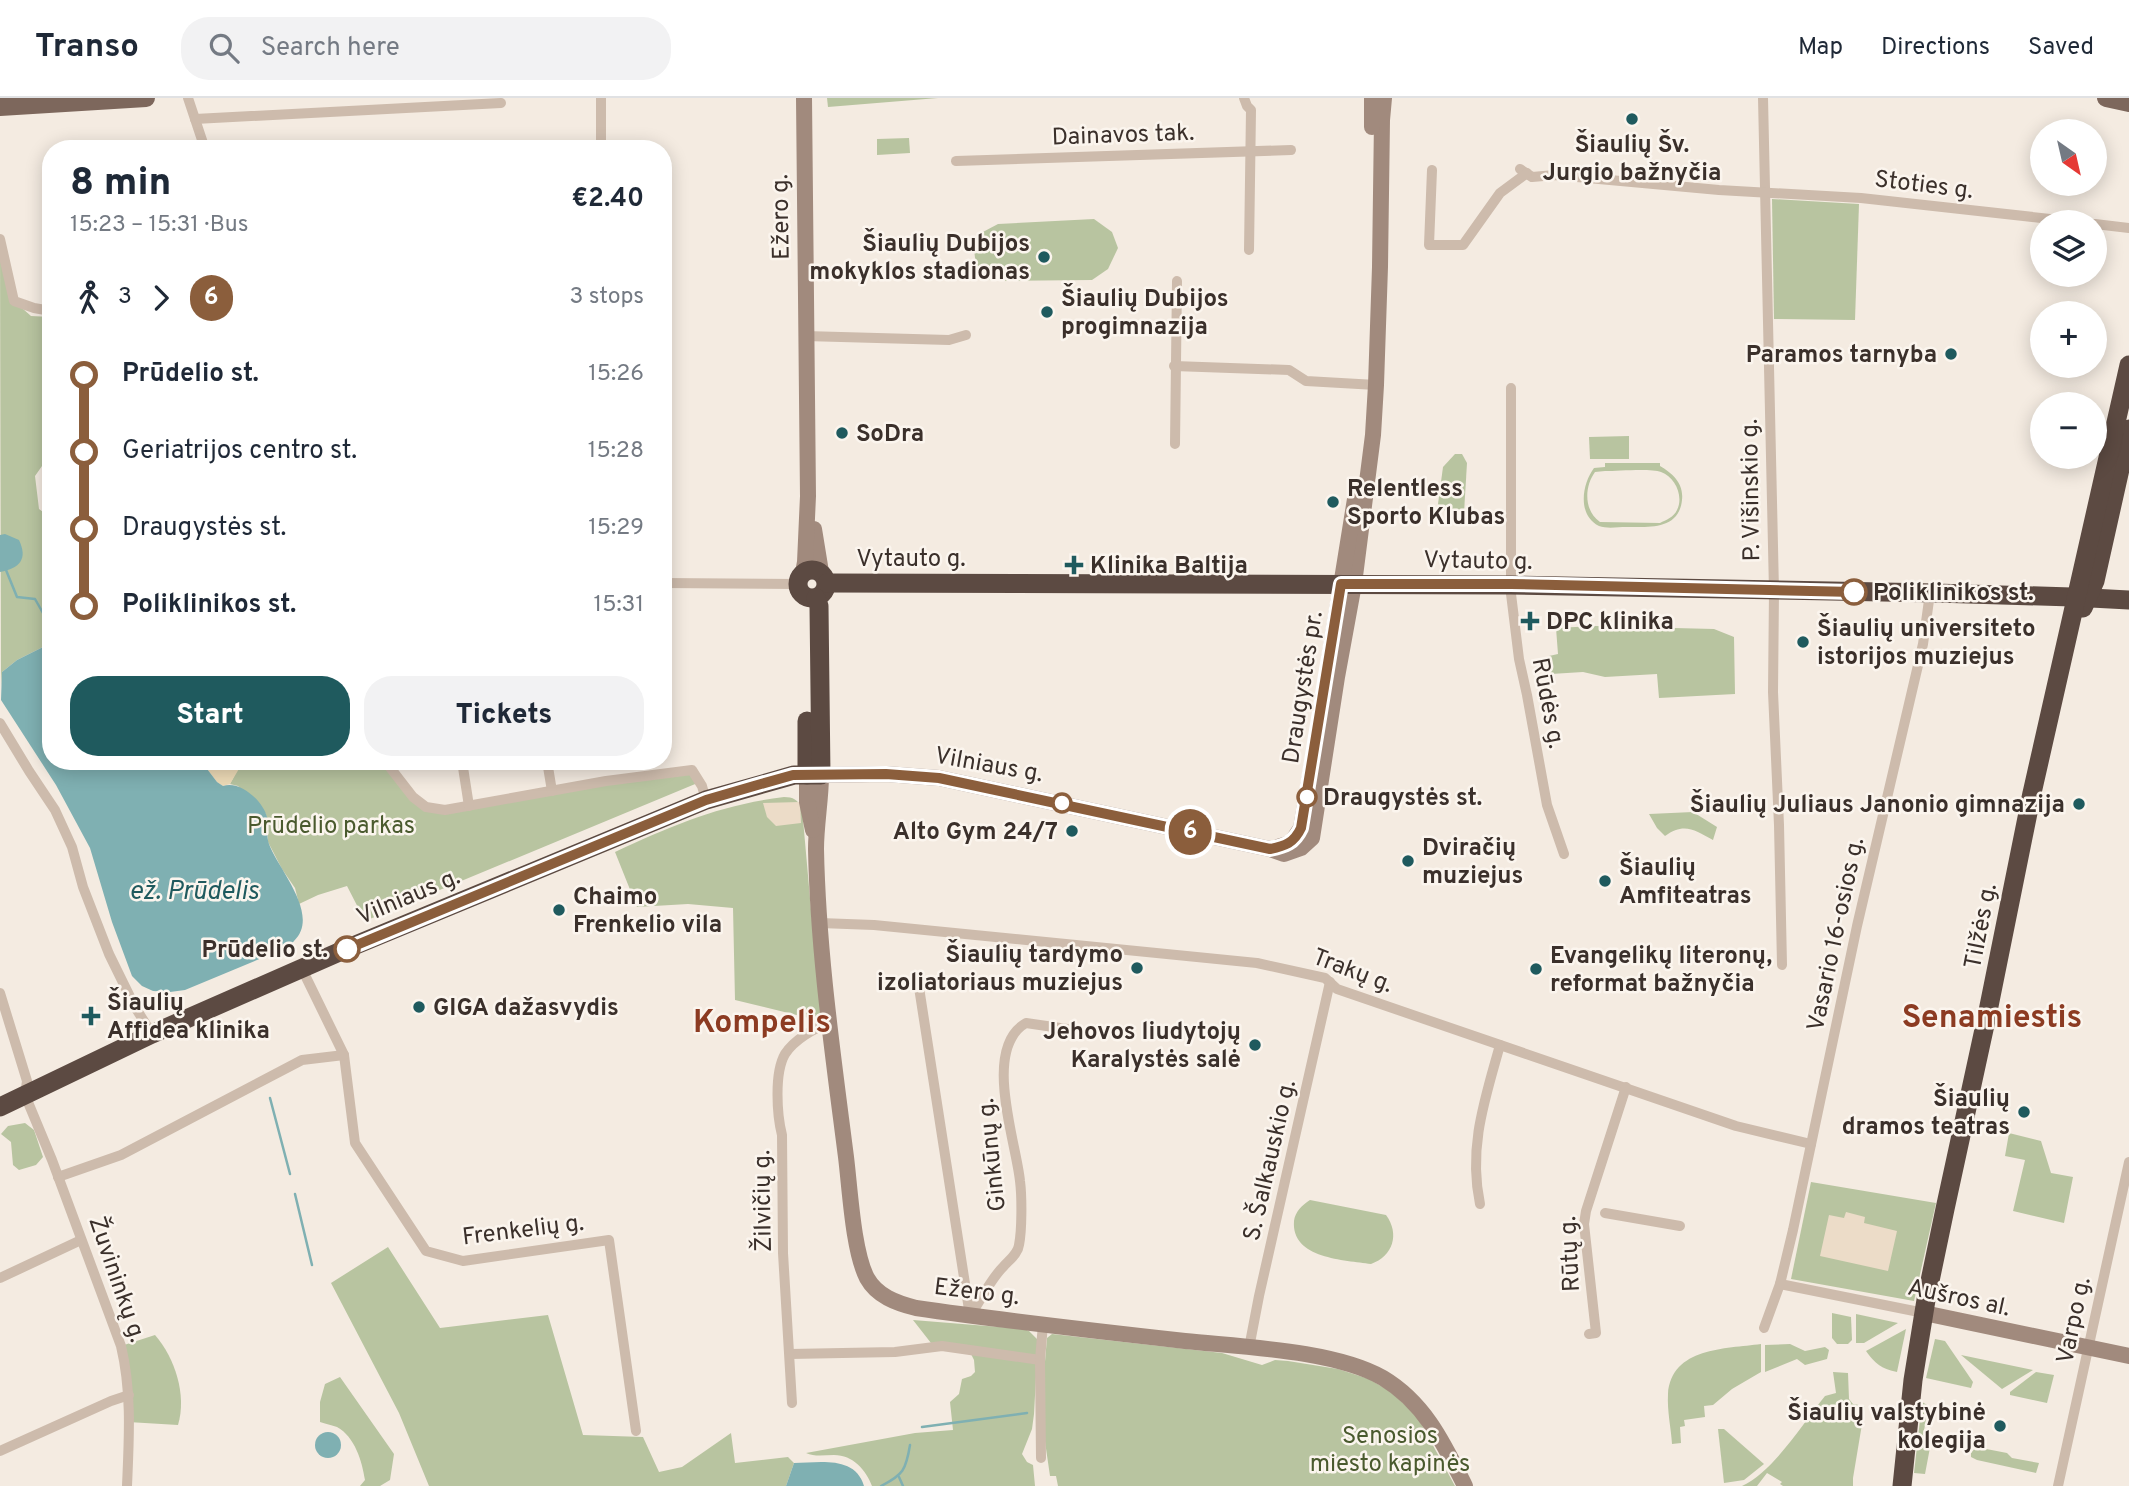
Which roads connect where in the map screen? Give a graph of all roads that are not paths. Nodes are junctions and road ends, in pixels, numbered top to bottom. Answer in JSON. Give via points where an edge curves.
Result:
{"nodes":[{"id":1,"x":146,"y":98,"type":"edge"},
{"id":2,"x":188,"y":98,"type":"edge"},
{"id":3,"x":601,"y":98,"type":"edge"},
{"id":4,"x":804,"y":98,"type":"edge"},
{"id":5,"x":1244,"y":98,"type":"edge"},
{"id":6,"x":1372,"y":98,"type":"edge"},
{"id":7,"x":1384,"y":98,"type":"edge"},
{"id":8,"x":1763,"y":98,"type":"edge"},
{"id":9,"x":2106,"y":98,"type":"edge"},
{"id":10,"x":502,"y":103,"type":"dead end"},
{"id":11,"x":2129,"y":103,"type":"edge"},
{"id":12,"x":0,"y":107,"type":"edge"},
{"id":13,"x":195,"y":119,"type":"junction"},
{"id":14,"x":202,"y":140,"type":"edge"},
{"id":15,"x":601,"y":140,"type":"edge"},
{"id":16,"x":1251,"y":150,"type":"junction"},
{"id":17,"x":1291,"y":150,"type":"dead end"},
{"id":18,"x":956,"y":161,"type":"dead end"},
{"id":19,"x":1432,"y":170,"type":"dead end"},
{"id":20,"x":1765,"y":192,"type":"junction"},
{"id":21,"x":2030,"y":217,"type":"edge"},
{"id":22,"x":2107,"y":225,"type":"edge"},
{"id":23,"x":2129,"y":228,"type":"edge"},
{"id":24,"x":0,"y":239,"type":"edge"},
{"id":25,"x":1249,"y":250,"type":"dead end"},
{"id":26,"x":1177,"y":281,"type":"dead end"},
{"id":27,"x":42,"y":309,"type":"edge"},
{"id":28,"x":966,"y":335,"type":"dead end"},
{"id":29,"x":805,"y":336,"type":"junction"},
{"id":30,"x":1174,"y":366,"type":"junction"},
{"id":31,"x":2128,"y":374,"type":"edge"},
{"id":32,"x":1372,"y":385,"type":"junction"},
{"id":33,"x":1511,"y":388,"type":"dead end"},
{"id":34,"x":2129,"y":429,"type":"edge"},
{"id":35,"x":1175,"y":443,"type":"dead end"},
{"id":36,"x":672,"y":583,"type":"edge"},
{"id":37,"x":1348,"y":584,"type":"junction"},
{"id":38,"x":1511,"y":584,"type":"junction"},
{"id":39,"x":812,"y":585,"type":"junction"},
{"id":40,"x":1774,"y":591,"type":"junction"},
{"id":41,"x":1930,"y":593,"type":"junction"},
{"id":42,"x":2082,"y":598,"type":"junction"},
{"id":43,"x":2129,"y":600,"type":"edge"},
{"id":44,"x":0,"y":723,"type":"edge"},
{"id":45,"x":392,"y":770,"type":"edge"},
{"id":46,"x":463,"y":770,"type":"edge"},
{"id":47,"x":548,"y":770,"type":"edge"},
{"id":48,"x":814,"y":775,"type":"junction"},
{"id":49,"x":552,"y":791,"type":"junction"},
{"id":50,"x":706,"y":800,"type":"junction"},
{"id":51,"x":469,"y":806,"type":"junction"},
{"id":52,"x":1270,"y":849,"type":"joint"},
{"id":53,"x":1564,"y":854,"type":"dead end"},
{"id":54,"x":820,"y":923,"type":"junction"},
{"id":55,"x":1782,"y":964,"type":"dead end"},
{"id":56,"x":302,"y":969,"type":"junction"},
{"id":57,"x":918,"y":981,"type":"dead end"},
{"id":58,"x":1330,"y":982,"type":"junction"},
{"id":59,"x":0,"y":993,"type":"edge"},
{"id":60,"x":830,"y":1023,"type":"junction"},
{"id":61,"x":1066,"y":1029,"type":"dead end"},
{"id":62,"x":152,"y":1034,"type":"junction"},
{"id":63,"x":1500,"y":1045,"type":"junction"},
{"id":64,"x":344,"y":1055,"type":"junction"},
{"id":65,"x":1626,"y":1087,"type":"junction"},
{"id":66,"x":25,"y":1095,"type":"junction"},
{"id":67,"x":0,"y":1107,"type":"edge"},
{"id":68,"x":1811,"y":1144,"type":"junction"},
{"id":69,"x":2129,"y":1162,"type":"edge"},
{"id":70,"x":58,"y":1177,"type":"junction"},
{"id":71,"x":1480,"y":1205,"type":"dead end"},
{"id":72,"x":1605,"y":1213,"type":"dead end"},
{"id":73,"x":1680,"y":1226,"type":"dead end"},
{"id":74,"x":81,"y":1240,"type":"junction"},
{"id":75,"x":0,"y":1278,"type":"edge"},
{"id":76,"x":1780,"y":1284,"type":"junction"},
{"id":77,"x":1924,"y":1313,"type":"junction"},
{"id":78,"x":970,"y":1316,"type":"junction"},
{"id":79,"x":1043,"y":1324,"type":"junction"},
{"id":80,"x":1764,"y":1328,"type":"dead end"},
{"id":81,"x":1589,"y":1334,"type":"dead end"},
{"id":82,"x":1249,"y":1348,"type":"junction"},
{"id":83,"x":2089,"y":1348,"type":"junction"},
{"id":84,"x":790,"y":1354,"type":"junction"},
{"id":85,"x":2129,"y":1356,"type":"edge"},
{"id":86,"x":1040,"y":1360,"type":"junction"},
{"id":87,"x":129,"y":1395,"type":"junction"},
{"id":88,"x":792,"y":1403,"type":"dead end"},
{"id":89,"x":636,"y":1431,"type":"dead end"},
{"id":90,"x":0,"y":1451,"type":"edge"},
{"id":91,"x":1041,"y":1458,"type":"dead end"},
{"id":92,"x":127,"y":1486,"type":"edge"},
{"id":93,"x":1465,"y":1486,"type":"edge"},
{"id":94,"x":1902,"y":1486,"type":"edge"},
{"id":95,"x":2058,"y":1486,"type":"edge"}],
"edges":[{"from":1,"to":12,"type":"main road"},
{"from":2,"to":13,"type":"street"},
{"from":3,"to":15,"type":"street"},
{"from":4,"to":29,"type":"main road","name":"Ežero g."},
{"from":5,"to":16,"type":"street","via":[[1251,110]]},
{"from":6,"to":32,"type":"main road","name":"Draugystės pr."},
{"from":7,"to":32,"type":"main road","name":"Draugystės pr."},
{"from":8,"to":20,"type":"street","name":"P. Višinskio g."},
{"from":9,"to":11,"type":"main road"},
{"from":10,"to":13,"type":"street"},
{"from":13,"to":14,"type":"street"},
{"from":16,"to":17,"type":"street","name":"Dainavos tak."},
{"from":16,"to":18,"type":"street","name":"Dainavos tak."},
{"from":16,"to":25,"type":"street"},
{"from":19,"to":20,"type":"street","name":"Stoties g.","via":[[1429,245],[1435,246],[1463,245],[1500,193],[1523,171],[1532,177]]},
{"from":20,"to":21,"type":"street","name":"Stoties g."},
{"from":20,"to":40,"type":"street","name":"P. Višinskio g."},
{"from":22,"to":23,"type":"street"},
{"from":24,"to":27,"type":"street","via":[[14,301]]},
{"from":26,"to":30,"type":"street"},
{"from":28,"to":29,"type":"street","via":[[949,340]]},
{"from":29,"to":39,"type":"main road","name":"Ežero g.","via":[[805,562]]},
{"from":30,"to":32,"type":"street","via":[[1289,370],[1306,381]]},
{"from":30,"to":35,"type":"street"},
{"from":31,"to":42,"type":"highway","name":"Tilžės g."},
{"from":32,"to":37,"type":"main road","name":"Draugystės pr.","via":[[1367,485]]},
{"from":33,"to":38,"type":"street","name":"Rūdės g."},
{"from":34,"to":42,"type":"highway","name":"Tilžės g.","via":[[2095,581]]},
{"from":36,"to":39,"type":"street","name":"Vytauto g."},
{"from":37,"to":38,"type":"highway","name":"Vytauto g."},
{"from":37,"to":39,"type":"highway","name":"Vytauto g."},
{"from":37,"to":52,"type":"main road","name":"Draugystės pr.","via":[[1312,838],[1293,853]]},
{"from":38,"to":40,"type":"highway","name":"Vytauto g."},
{"from":38,"to":53,"type":"street","name":"Rūdės g.","via":[[1518,659],[1547,805]]},
{"from":39,"to":48,"type":"highway","name":"Ežero g.","via":[[806,606]]},
{"from":40,"to":41,"type":"highway","name":"Vytauto g."},
{"from":40,"to":55,"type":"street","name":"P. Višinskio g."},
{"from":41,"to":42,"type":"highway","name":"Vytauto g."},
{"from":41,"to":68,"type":"street","name":"Vasario 16-osios g.","via":[[1923,644]]},
{"from":42,"to":43,"type":"highway","name":"Vytauto g."},
{"from":42,"to":77,"type":"highway","name":"Tilžės g.","via":[[2013,882]]},
{"from":44,"to":62,"type":"street","via":[[55,810],[109,954]]},
{"from":45,"to":51,"type":"street","via":[[426,807]]},
{"from":46,"to":51,"type":"street"},
{"from":47,"to":49,"type":"street"},
{"from":48,"to":50,"type":"highway","name":"Vilniaus g.","via":[[793,775]]},
{"from":48,"to":52,"type":"main road","name":"Vilniaus g.","via":[[939,778]]},
{"from":48,"to":54,"type":"main road","name":"Ežero g.","via":[[807,802],[816,846]]},
{"from":49,"to":50,"type":"street","via":[[692,770]]},
{"from":49,"to":51,"type":"street"},
{"from":50,"to":56,"type":"highway","name":"Vilniaus g."},
{"from":54,"to":58,"type":"street","name":"Trakų g.","via":[[1211,958],[1280,967]]},
{"from":54,"to":60,"type":"main road","name":"Ežero g."},
{"from":56,"to":62,"type":"highway","name":"Vilniaus g."},
{"from":56,"to":64,"type":"street","name":"Frenkelių g."},
{"from":57,"to":78,"type":"street"},
{"from":58,"to":63,"type":"street","name":"Trakų g.","via":[[1337,989]]},
{"from":58,"to":82,"type":"street","name":"S. Šalkauskio g."},
{"from":59,"to":66,"type":"street","name":"Žuvininkų g.","via":[[27,1081]]},
{"from":60,"to":78,"type":"main road","name":"Ežero g.","via":[[854,1219],[867,1279],[897,1303]]},
{"from":60,"to":84,"type":"street","name":"Žilvičių g.","via":[[788,1050],[779,1083]]},
{"from":61,"to":78,"type":"street","name":"Ginkūnų g.","via":[[1026,1023],[1015,1031],[1008,1046],[1004,1073],[1020,1183],[1019,1245]]},
{"from":62,"to":66,"type":"highway","name":"Vilniaus g."},
{"from":63,"to":65,"type":"street","name":"Trakų g."},
{"from":63,"to":71,"type":"street","via":[[1479,1123]]},
{"from":64,"to":70,"type":"street","via":[[302,1060],[121,1155]]},
{"from":64,"to":89,"type":"street","name":"Frenkelių g.","via":[[355,1143],[426,1251],[463,1261],[609,1240]]},
{"from":65,"to":68,"type":"street","name":"Trakų g.","via":[[1736,1126]]},
{"from":65,"to":81,"type":"street","name":"Rūtų g.","via":[[1584,1224],[1596,1333]]},
{"from":66,"to":67,"type":"highway","name":"Vilniaus g."},
{"from":66,"to":70,"type":"street","name":"Žuvininkų g."},
{"from":68,"to":76,"type":"street","name":"Vasario 16-osios g."},
{"from":69,"to":83,"type":"street","name":"Varpo g."},
{"from":70,"to":74,"type":"street","name":"Žuvininkų g."},
{"from":72,"to":73,"type":"street"},
{"from":74,"to":75,"type":"street"},
{"from":74,"to":87,"type":"street","name":"Žuvininkų g.","via":[[121,1346]]},
{"from":76,"to":77,"type":"street","name":"Aušros al."},
{"from":76,"to":80,"type":"street","name":"Vasario 16-osios g."},
{"from":77,"to":83,"type":"main road","name":"Aušros al."},
{"from":77,"to":94,"type":"highway","name":"Tilžės g."},
{"from":78,"to":79,"type":"main road","name":"Ežero g."},
{"from":79,"to":82,"type":"main road","name":"Ežero g."},
{"from":79,"to":86,"type":"street"},
{"from":82,"to":93,"type":"main road","name":"Ežero g.","via":[[1338,1361],[1382,1378],[1404,1393],[1431,1422]]},
{"from":83,"to":85,"type":"main road","name":"Aušros al."},
{"from":83,"to":95,"type":"street","name":"Varpo g."},
{"from":84,"to":86,"type":"street","via":[[895,1352],[942,1346]]},
{"from":84,"to":88,"type":"street","name":"Žilvičių g."},
{"from":86,"to":91,"type":"street"},
{"from":87,"to":90,"type":"street"},
{"from":87,"to":92,"type":"street","name":"Žuvininkų g."}]}
